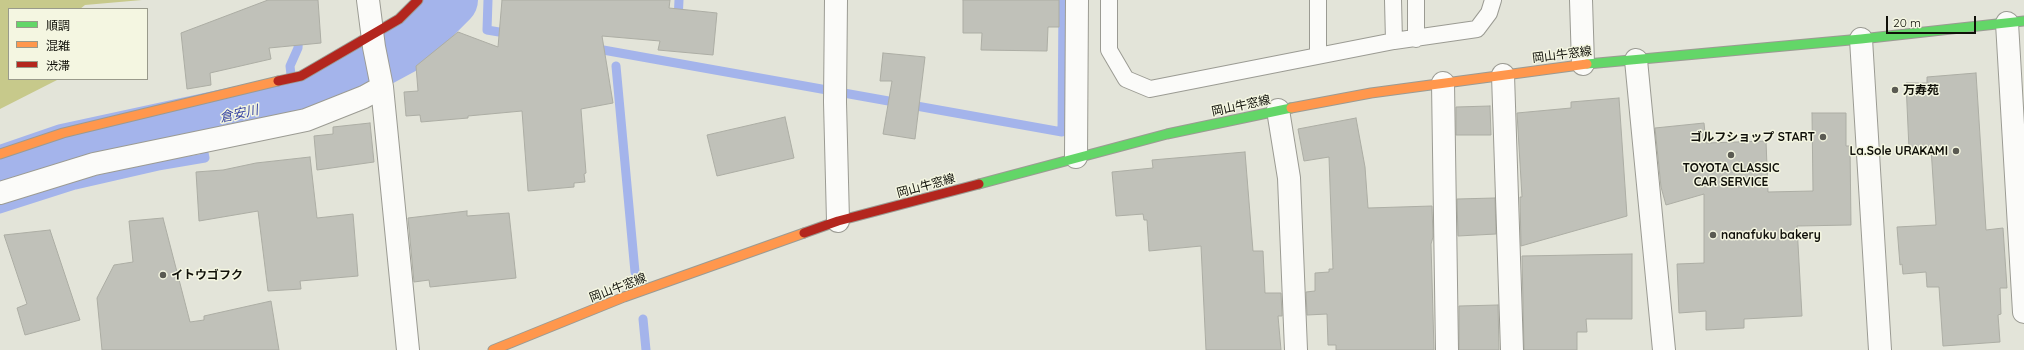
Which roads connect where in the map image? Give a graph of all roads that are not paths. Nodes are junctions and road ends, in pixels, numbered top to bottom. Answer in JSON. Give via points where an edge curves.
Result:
{"nodes":[{"id":1,"x":368,"y":0,"type":"edge"},
{"id":2,"x":418,"y":0,"type":"edge"},
{"id":3,"x":836,"y":0,"type":"edge"},
{"id":4,"x":1077,"y":0,"type":"edge"},
{"id":5,"x":1109,"y":0,"type":"edge"},
{"id":6,"x":1318,"y":0,"type":"edge"},
{"id":7,"x":1393,"y":0,"type":"edge"},
{"id":8,"x":1416,"y":0,"type":"edge"},
{"id":9,"x":1494,"y":0,"type":"edge"},
{"id":10,"x":1581,"y":0,"type":"edge"},
{"id":11,"x":2015,"y":22,"type":"edge"},
{"id":12,"x":1416,"y":39,"type":"junction"},
{"id":13,"x":1861,"y":39,"type":"junction"},
{"id":14,"x":373,"y":41,"type":"junction"},
{"id":15,"x":1394,"y":41,"type":"junction"},
{"id":16,"x":1318,"y":55,"type":"junction"},
{"id":17,"x":1636,"y":60,"type":"junction"},
{"id":18,"x":1583,"y":64,"type":"junction"},
{"id":19,"x":1502,"y":75,"type":"junction"},
{"id":20,"x":381,"y":80,"type":"junction"},
{"id":21,"x":1443,"y":83,"type":"junction"},
{"id":22,"x":1278,"y":110,"type":"junction"},
{"id":23,"x":0,"y":154,"type":"edge"},
{"id":24,"x":1076,"y":157,"type":"junction"},
{"id":25,"x":0,"y":193,"type":"edge"},
{"id":26,"x":838,"y":221,"type":"junction"},
{"id":27,"x":2024,"y":305,"type":"edge"},
{"id":28,"x":408,"y":350,"type":"edge"},
{"id":29,"x":493,"y":350,"type":"edge"},
{"id":30,"x":1296,"y":350,"type":"edge"},
{"id":31,"x":1447,"y":350,"type":"edge"},
{"id":32,"x":1512,"y":350,"type":"edge"},
{"id":33,"x":1664,"y":350,"type":"edge"},
{"id":34,"x":1880,"y":350,"type":"edge"}],
"edges":[{"from":1,"to":14,"type":"street"},
{"from":2,"to":14,"type":"main road"},
{"from":3,"to":26,"type":"street"},
{"from":4,"to":24,"type":"street"},
{"from":5,"to":16,"type":"lane","via":[[1108,50],[1126,79],[1150,89]]},
{"from":6,"to":16,"type":"lane"},
{"from":7,"to":15,"type":"lane"},
{"from":8,"to":12,"type":"lane"},
{"from":9,"to":12,"type":"lane","via":[[1489,13],[1477,29]]},
{"from":10,"to":18,"type":"street"},
{"from":11,"to":13,"type":"main road","name":"岡山牛窓線"},
{"from":11,"to":27,"type":"street"},
{"from":12,"to":15,"type":"lane"},
{"from":13,"to":17,"type":"main road","name":"岡山牛窓線"},
{"from":13,"to":34,"type":"street"},
{"from":14,"to":20,"type":"street"},
{"from":14,"to":23,"type":"main road","via":[[301,76],[63,133]]},
{"from":15,"to":16,"type":"lane"},
{"from":17,"to":18,"type":"main road","name":"岡山牛窓線"},
{"from":17,"to":33,"type":"street"},
{"from":18,"to":19,"type":"main road","name":"岡山牛窓線"},
{"from":19,"to":21,"type":"main road","name":"岡山牛窓線"},
{"from":19,"to":32,"type":"street"},
{"from":20,"to":25,"type":"street","via":[[364,97],[306,120],[94,164]]},
{"from":20,"to":28,"type":"street"},
{"from":21,"to":22,"type":"main road","name":"岡山牛窓線"},
{"from":21,"to":31,"type":"street"},
{"from":22,"to":24,"type":"main road","name":"岡山牛窓線"},
{"from":22,"to":30,"type":"street","via":[[1289,178]]},
{"from":24,"to":26,"type":"main road","name":"岡山牛窓線"},
{"from":26,"to":29,"type":"main road","name":"岡山牛窓線","via":[[624,297]]}]}
